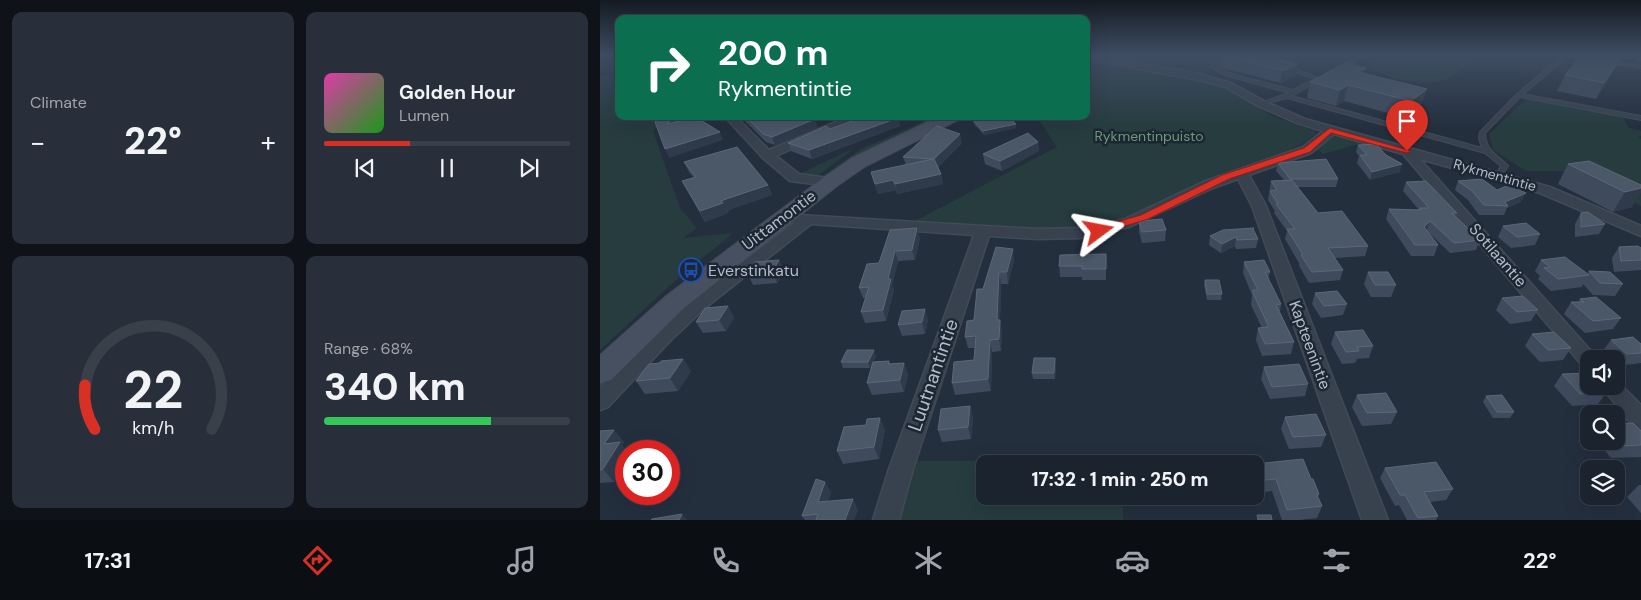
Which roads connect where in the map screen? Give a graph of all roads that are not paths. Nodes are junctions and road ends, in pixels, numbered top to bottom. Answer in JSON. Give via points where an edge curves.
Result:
{"nodes":[{"id":1,"x":1204,"y":78,"type":"edge"},
{"id":2,"x":1241,"y":78,"type":"edge"},
{"id":3,"x":1539,"y":78,"type":"edge"},
{"id":4,"x":1319,"y":79,"type":"edge"},
{"id":5,"x":1290,"y":94,"type":"junction"},
{"id":6,"x":1519,"y":95,"type":"junction"},
{"id":7,"x":1262,"y":104,"type":"junction"},
{"id":8,"x":1641,"y":118,"type":"edge"},
{"id":9,"x":733,"y":120,"type":"edge"},
{"id":10,"x":850,"y":120,"type":"edge"},
{"id":11,"x":945,"y":120,"type":"edge"},
{"id":12,"x":1330,"y":131,"type":"junction"},
{"id":13,"x":1407,"y":151,"type":"junction"},
{"id":14,"x":1486,"y":151,"type":"junction"},
{"id":15,"x":767,"y":155,"type":"junction"},
{"id":16,"x":1241,"y":173,"type":"junction"},
{"id":17,"x":1499,"y":176,"type":"junction"},
{"id":18,"x":830,"y":182,"type":"junction"},
{"id":19,"x":782,"y":218,"type":"junction"},
{"id":20,"x":807,"y":220,"type":"junction"},
{"id":21,"x":983,"y":231,"type":"junction"},
{"id":22,"x":1641,"y":231,"type":"edge"},
{"id":23,"x":1580,"y":350,"type":"edge"},
{"id":24,"x":600,"y":372,"type":"edge"},
{"id":25,"x":1619,"y":395,"type":"edge"},
{"id":26,"x":600,"y":401,"type":"edge"},
{"id":27,"x":1641,"y":420,"type":"edge"},
{"id":28,"x":886,"y":520,"type":"edge"},
{"id":29,"x":1375,"y":520,"type":"edge"}],
"edges":[{"from":1,"to":7,"type":"street","name":"Rykmentintie","via":[[1228,85]]},
{"from":2,"to":5,"type":"lane"},
{"from":3,"to":6,"type":"lane"},
{"from":4,"to":5,"type":"lane"},
{"from":5,"to":7,"type":"lane"},
{"from":5,"to":14,"type":"lane"},
{"from":6,"to":8,"type":"lane"},
{"from":6,"to":14,"type":"lane","via":[[1482,133],[1481,142]]},
{"from":7,"to":12,"type":"street","name":"Rykmentintie"},
{"from":9,"to":15,"type":"street"},
{"from":10,"to":15,"type":"street"},
{"from":11,"to":18,"type":"street","name":"Uittamontie","via":[[859,162]]},
{"from":12,"to":13,"type":"street","name":"Rykmentintie"},
{"from":12,"to":16,"type":"street","via":[[1307,150]]},
{"from":13,"to":17,"type":"street","name":"Rykmentintie"},
{"from":13,"to":23,"type":"street","name":"Sotilaantie"},
{"from":14,"to":17,"type":"lane","via":[[1505,166]]},
{"from":15,"to":18,"type":"street","via":[[798,180]]},
{"from":16,"to":21,"type":"street","via":[[1114,228],[1063,234]]},
{"from":16,"to":29,"type":"street","name":"Kapteenintie","via":[[1259,205]]},
{"from":17,"to":22,"type":"street","name":"Rykmentintie","via":[[1545,190]]},
{"from":18,"to":19,"type":"street","name":"Uittamontie"},
{"from":19,"to":20,"type":"street"},
{"from":19,"to":24,"type":"street","name":"Uittamontie","via":[[675,302]]},
{"from":20,"to":21,"type":"street"},
{"from":20,"to":26,"type":"street","via":[[665,334]]},
{"from":21,"to":28,"type":"street","name":"Luutnantintie"},
{"from":25,"to":27,"type":"street"}]}
